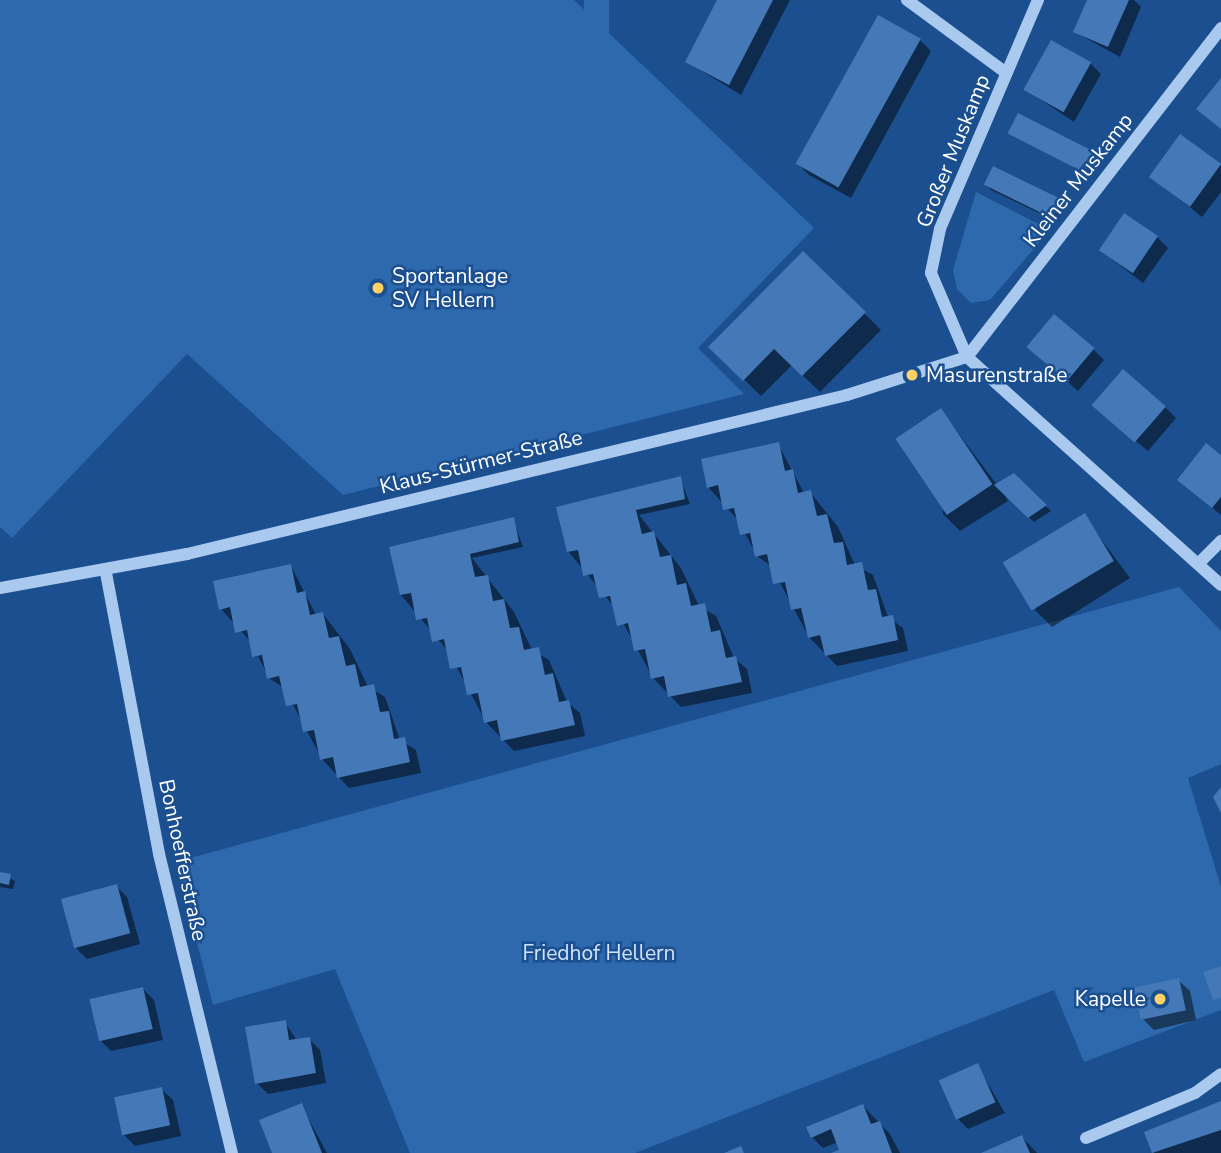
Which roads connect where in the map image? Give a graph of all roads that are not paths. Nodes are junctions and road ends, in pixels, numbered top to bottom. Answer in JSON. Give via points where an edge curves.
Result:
{"nodes":[{"id":1,"x":907,"y":0,"type":"edge"},
{"id":2,"x":1038,"y":0,"type":"edge"},
{"id":3,"x":1221,"y":27,"type":"edge"},
{"id":4,"x":1005,"y":72,"type":"junction"},
{"id":5,"x":967,"y":357,"type":"junction"},
{"id":6,"x":1221,"y":541,"type":"edge"},
{"id":7,"x":1200,"y":562,"type":"junction"},
{"id":8,"x":106,"y":573,"type":"junction"},
{"id":9,"x":1221,"y":585,"type":"edge"},
{"id":10,"x":0,"y":588,"type":"edge"},
{"id":11,"x":1221,"y":1074,"type":"edge"},
{"id":12,"x":1086,"y":1138,"type":"dead end"},
{"id":13,"x":232,"y":1153,"type":"edge"}],
"edges":[{"from":1,"to":4,"type":"street"},
{"from":2,"to":4,"type":"street","name":"Großer Muskamp"},
{"from":3,"to":5,"type":"street","name":"Kleiner Muskamp"},
{"from":4,"to":5,"type":"street","name":"Großer Muskamp","via":[[940,229],[931,273]]},
{"from":5,"to":7,"type":"street"},
{"from":5,"to":8,"type":"street","name":"Klaus-Stürmer-Straße","via":[[847,395]]},
{"from":6,"to":7,"type":"street"},
{"from":7,"to":9,"type":"street"},
{"from":8,"to":10,"type":"street","name":"Klaus-Stürmer-Straße"},
{"from":8,"to":13,"type":"street","name":"Bonhoefferstraße","via":[[159,854]]},
{"from":11,"to":12,"type":"street","via":[[1195,1093]]}]}
